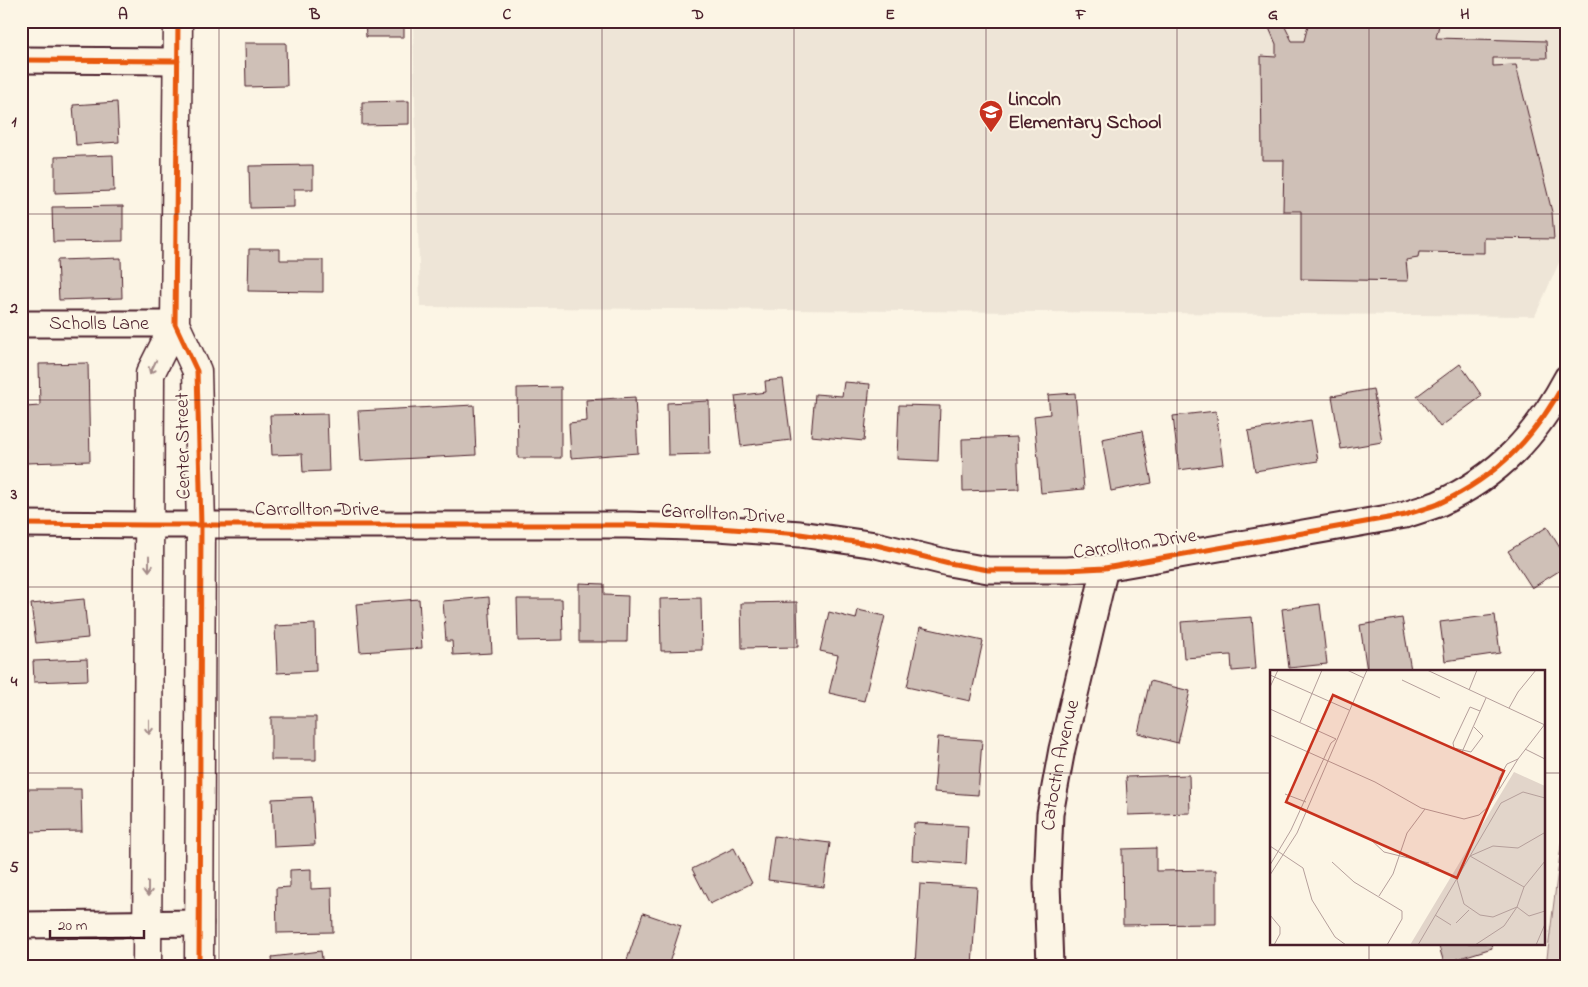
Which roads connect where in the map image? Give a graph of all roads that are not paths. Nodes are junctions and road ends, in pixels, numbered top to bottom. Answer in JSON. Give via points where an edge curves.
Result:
{"nodes":[{"id":1,"x":178,"y":21,"type":"edge"},
{"id":2,"x":21,"y":60,"type":"edge"},
{"id":3,"x":178,"y":61,"type":"junction"},
{"id":4,"x":21,"y":324,"type":"edge"},
{"id":5,"x":175,"y":324,"type":"junction"},
{"id":6,"x":1567,"y":378,"type":"edge"},
{"id":7,"x":21,"y":524,"type":"edge"},
{"id":8,"x":149,"y":525,"type":"junction"},
{"id":9,"x":201,"y":525,"type":"junction"},
{"id":10,"x":1105,"y":568,"type":"junction"},
{"id":11,"x":200,"y":922,"type":"junction"},
{"id":12,"x":148,"y":924,"type":"junction"},
{"id":13,"x":21,"y":925,"type":"edge"},
{"id":14,"x":147,"y":966,"type":"edge"},
{"id":15,"x":199,"y":966,"type":"edge"},
{"id":16,"x":1050,"y":966,"type":"edge"}],
"edges":[{"from":1,"to":3,"type":"street","name":"Center Street"},
{"from":2,"to":3,"type":"street"},
{"from":3,"to":5,"type":"street","name":"Center Street"},
{"from":4,"to":5,"type":"street","name":"Scholls Lane"},
{"from":5,"to":8,"type":"street","name":"Center Street","one_way":true,"via":[[150,374]]},
{"from":5,"to":9,"type":"street","name":"Center Street","via":[[197,371]]},
{"from":6,"to":10,"type":"street","name":"Carrollton Drive","via":[[1539,424],[1518,449],[1466,490],[1437,504],[1406,515]]},
{"from":7,"to":8,"type":"street","name":"Carrollton Drive"},
{"from":8,"to":9,"type":"street","name":"Carrollton Drive"},
{"from":8,"to":12,"type":"street","name":"Center Street","one_way":true},
{"from":9,"to":10,"type":"street","name":"Carrollton Drive","via":[[718,528],[800,534],[876,545],[988,570]]},
{"from":9,"to":11,"type":"street","name":"Center Street"},
{"from":10,"to":16,"type":"street","name":"Catoctin Avenue","via":[[1050,814],[1047,883]]},
{"from":11,"to":12,"type":"street"},
{"from":11,"to":15,"type":"street","name":"Center Street"},
{"from":12,"to":13,"type":"street"},
{"from":12,"to":14,"type":"street","name":"Center Street"}]}
